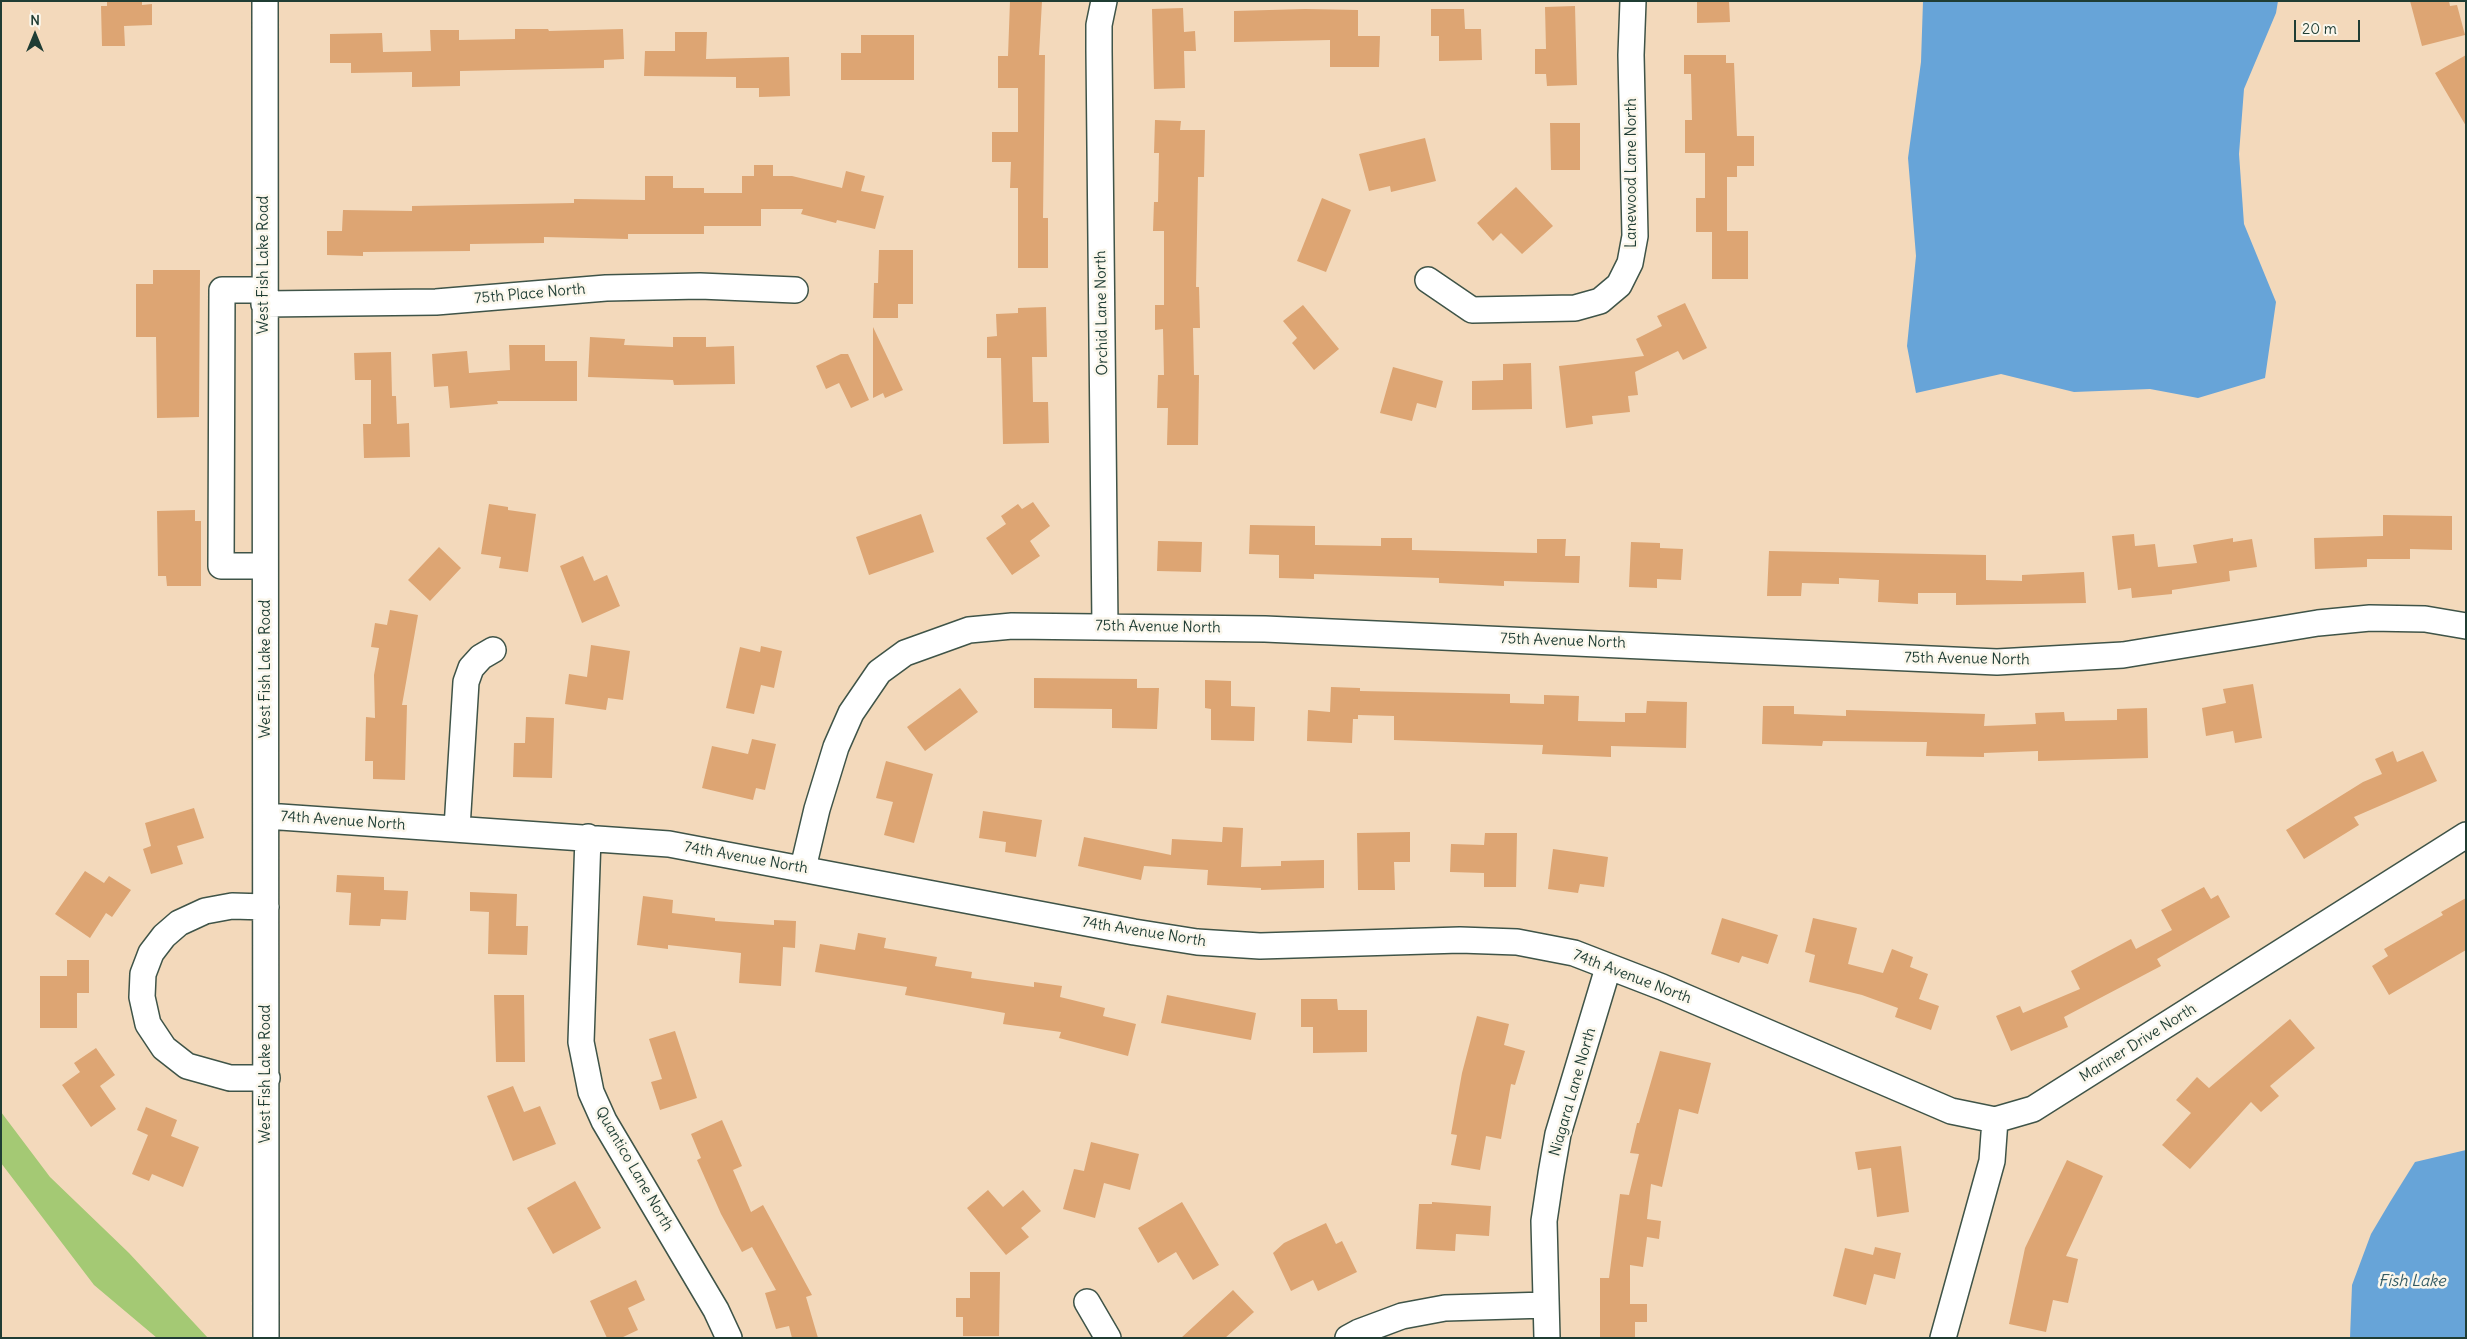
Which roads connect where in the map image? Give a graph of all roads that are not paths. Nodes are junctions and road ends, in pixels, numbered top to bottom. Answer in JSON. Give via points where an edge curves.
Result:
{"nodes":[{"id":1,"x":265,"y":1,"type":"edge"},
{"id":2,"x":1104,"y":1,"type":"edge"},
{"id":3,"x":1633,"y":1,"type":"edge"},
{"id":4,"x":1428,"y":280,"type":"dead end"},
{"id":5,"x":795,"y":290,"type":"dead end"},
{"id":6,"x":264,"y":297,"type":"junction"},
{"id":7,"x":265,"y":566,"type":"junction"},
{"id":8,"x":1105,"y":626,"type":"junction"},
{"id":9,"x":2466,"y":626,"type":"edge"},
{"id":10,"x":493,"y":650,"type":"dead end"},
{"id":11,"x":266,"y":816,"type":"junction"},
{"id":12,"x":457,"y":828,"type":"junction"},
{"id":13,"x":2466,"y":835,"type":"edge"},
{"id":14,"x":588,"y":837,"type":"junction"},
{"id":15,"x":803,"y":868,"type":"junction"},
{"id":16,"x":266,"y":907,"type":"junction"},
{"id":17,"x":1608,"y":968,"type":"junction"},
{"id":18,"x":267,"y":1078,"type":"junction"},
{"id":19,"x":1995,"y":1120,"type":"junction"},
{"id":20,"x":1087,"y":1302,"type":"dead end"},
{"id":21,"x":1546,"y":1305,"type":"junction"},
{"id":22,"x":266,"y":1338,"type":"edge"},
{"id":23,"x":729,"y":1338,"type":"edge"},
{"id":24,"x":1108,"y":1338,"type":"edge"},
{"id":25,"x":1348,"y":1338,"type":"edge"},
{"id":26,"x":1547,"y":1338,"type":"edge"},
{"id":27,"x":1943,"y":1338,"type":"edge"}],
"edges":[{"from":1,"to":6,"type":"street","name":"West Fish Lake Road"},
{"from":2,"to":8,"type":"street","name":"Orchid Lane North","via":[[1099,51]]},
{"from":3,"to":4,"type":"street","name":"Lanewood Lane North","via":[[1635,236],[1630,263],[1619,285],[1600,301],[1575,308],[1472,310]]},
{"from":5,"to":6,"type":"street","name":"75th Place North","via":[[700,286],[606,288],[436,302]]},
{"from":6,"to":7,"type":"street","name":"West Fish Lake Road"},
{"from":6,"to":7,"type":"street","name":"75th Place North","via":[[222,290],[221,566]]},
{"from":7,"to":11,"type":"street","name":"West Fish Lake Road"},
{"from":8,"to":9,"type":"street","name":"75th Avenue North","via":[[1285,630],[1996,662],[2123,655],[2318,623],[2370,618],[2425,619]]},
{"from":8,"to":15,"type":"street","name":"75th Avenue North","via":[[1012,626],[969,630],[905,653],[879,672],[850,713],[836,747]]},
{"from":10,"to":12,"type":"street","via":[[471,668],[466,682]]},
{"from":11,"to":12,"type":"street","name":"74th Avenue North"},
{"from":11,"to":16,"type":"street","name":"West Fish Lake Road"},
{"from":12,"to":14,"type":"street","name":"74th Avenue North"},
{"from":13,"to":19,"type":"street","name":"Mariner Drive North","via":[[2033,1109]]},
{"from":14,"to":15,"type":"street","name":"74th Avenue North","via":[[669,844]]},
{"from":14,"to":23,"type":"street","name":"Quantico Lane North","via":[[581,1042],[592,1092],[604,1121],[716,1310]]},
{"from":15,"to":17,"type":"street","name":"74th Avenue North","via":[[1197,942],[1260,946],[1460,940],[1518,942],[1574,953]]},
{"from":16,"to":18,"type":"street","name":"West Fish Lake Road"},
{"from":16,"to":18,"type":"street","via":[[232,906],[204,911],[179,923],[151,953],[144,974],[142,997],[148,1024],[164,1048],[187,1066],[230,1078]]},
{"from":17,"to":19,"type":"street","name":"74th Avenue North","via":[[1662,987],[1951,1111]]},
{"from":17,"to":21,"type":"street","name":"Niagara Lane North","via":[[1557,1142],[1544,1221]]},
{"from":18,"to":22,"type":"street","name":"West Fish Lake Road"},
{"from":19,"to":27,"type":"street","via":[[1992,1161]]},
{"from":20,"to":24,"type":"street"},
{"from":21,"to":25,"type":"street","via":[[1445,1308],[1402,1316]]},
{"from":21,"to":26,"type":"street","name":"Niagara Lane North"}]}
